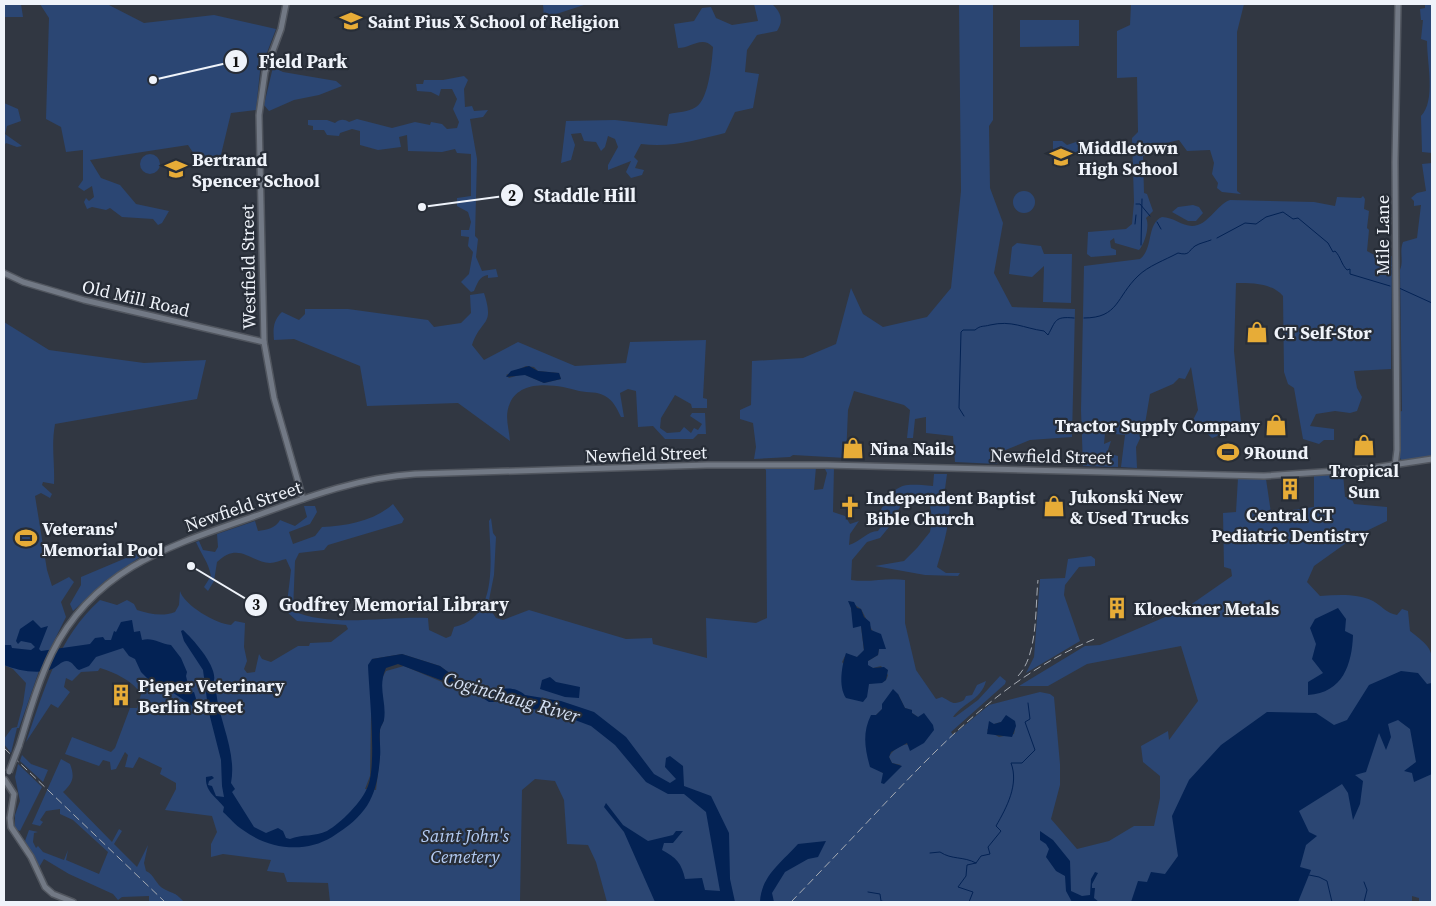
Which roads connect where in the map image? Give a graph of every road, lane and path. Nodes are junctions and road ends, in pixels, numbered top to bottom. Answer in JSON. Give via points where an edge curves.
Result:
{"nodes":[{"id":1,"x":286,"y":4,"type":"edge"},
{"id":2,"x":1398,"y":4,"type":"edge"},
{"id":3,"x":4,"y":273,"type":"edge"},
{"id":4,"x":264,"y":342,"type":"junction"},
{"id":5,"x":1432,"y":459,"type":"edge"},
{"id":6,"x":1395,"y":466,"type":"junction"},
{"id":7,"x":303,"y":499,"type":"junction"},
{"id":8,"x":4,"y":781,"type":"edge"},
{"id":9,"x":73,"y":902,"type":"edge"}],
"edges":[{"from":1,"to":4,"type":"main road","name":"Westfield Street","via":[[282,28],[265,72],[259,115]]},
{"from":2,"to":6,"type":"main road","name":"Mile Lane"},
{"from":3,"to":4,"type":"main road","name":"Old Mill Road","via":[[84,300]]},
{"from":4,"to":7,"type":"main road","name":"Westfield Street","via":[[274,398]]},
{"from":5,"to":6,"type":"main road","name":"Newfield Street"},
{"from":6,"to":7,"type":"main road","name":"Newfield Street","via":[[1252,476],[828,465],[415,474],[372,480]]},
{"from":7,"to":8,"type":"main road","name":"Newfield Street","bridge":true,"via":[[174,545],[148,557],[102,589],[61,638],[42,676]]},
{"from":8,"to":9,"type":"main road","via":[[14,794],[11,826],[31,857],[42,883],[49,891]]}]}
